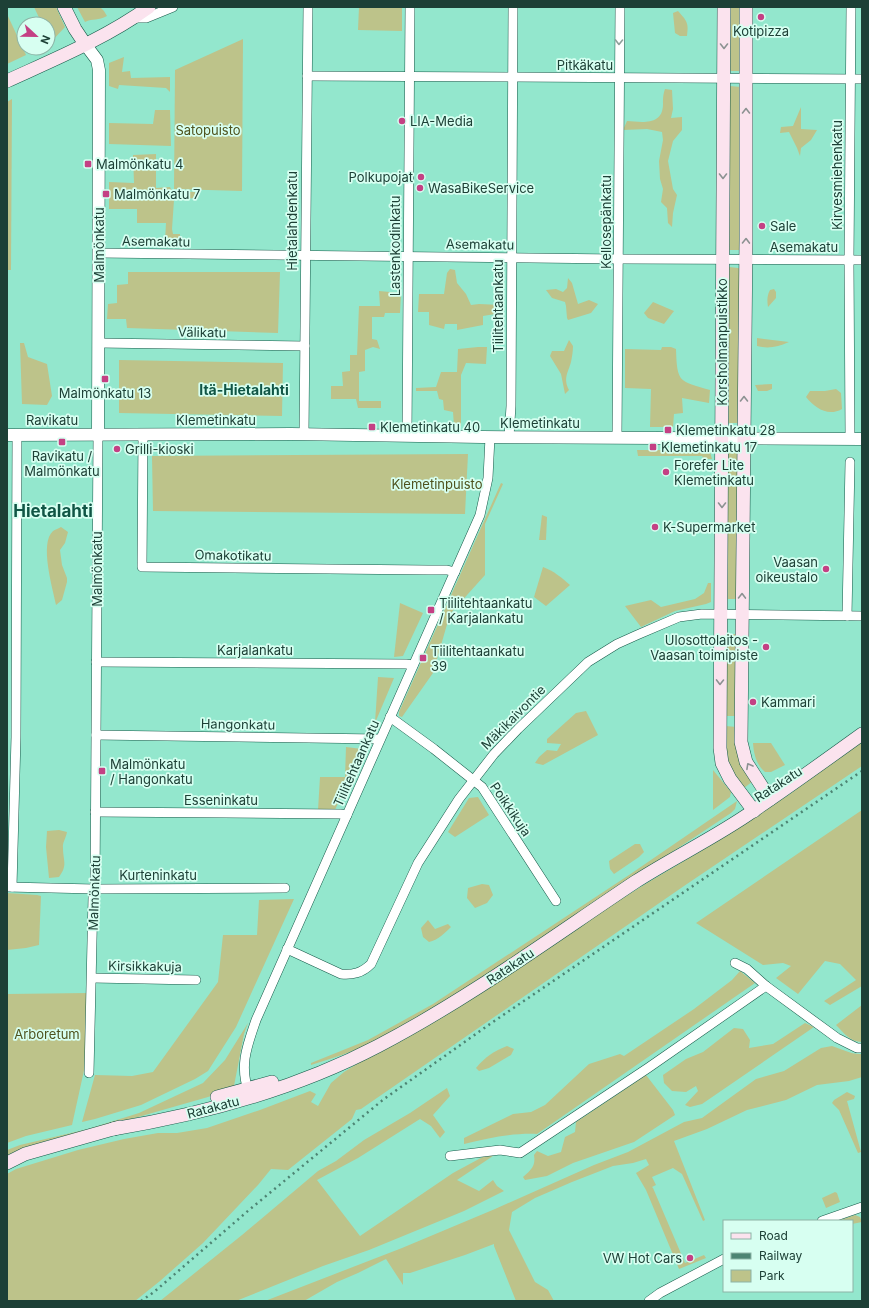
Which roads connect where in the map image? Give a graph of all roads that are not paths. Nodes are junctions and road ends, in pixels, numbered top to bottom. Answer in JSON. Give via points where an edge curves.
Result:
{"nodes":[{"id":1,"x":64,"y":7,"type":"edge"},
{"id":2,"x":72,"y":7,"type":"edge"},
{"id":3,"x":149,"y":7,"type":"edge"},
{"id":4,"x":173,"y":7,"type":"edge"},
{"id":5,"x":308,"y":7,"type":"edge"},
{"id":6,"x":410,"y":7,"type":"edge"},
{"id":7,"x":513,"y":7,"type":"edge"},
{"id":8,"x":620,"y":7,"type":"edge"},
{"id":9,"x":724,"y":7,"type":"edge"},
{"id":10,"x":746,"y":7,"type":"edge"},
{"id":11,"x":851,"y":7,"type":"edge"},
{"id":12,"x":133,"y":18,"type":"junction"},
{"id":13,"x":85,"y":44,"type":"junction"},
{"id":14,"x":307,"y":76,"type":"junction"},
{"id":15,"x":409,"y":77,"type":"junction"},
{"id":16,"x":513,"y":78,"type":"junction"},
{"id":17,"x":618,"y":78,"type":"junction"},
{"id":18,"x":724,"y":78,"type":"junction"},
{"id":19,"x":746,"y":79,"type":"junction"},
{"id":20,"x":850,"y":79,"type":"junction"},
{"id":21,"x":862,"y":79,"type":"edge"},
{"id":22,"x":7,"y":81,"type":"edge"},
{"id":23,"x":98,"y":253,"type":"junction"},
{"id":24,"x":305,"y":256,"type":"junction"},
{"id":25,"x":408,"y":256,"type":"junction"},
{"id":26,"x":512,"y":257,"type":"junction"},
{"id":27,"x":618,"y":259,"type":"junction"},
{"id":28,"x":723,"y":259,"type":"junction"},
{"id":29,"x":746,"y":259,"type":"junction"},
{"id":30,"x":849,"y":260,"type":"junction"},
{"id":31,"x":862,"y":260,"type":"edge"},
{"id":32,"x":98,"y":343,"type":"junction"},
{"id":33,"x":304,"y":346,"type":"junction"},
{"id":34,"x":12,"y":434,"type":"edge"},
{"id":35,"x":98,"y":434,"type":"junction"},
{"id":36,"x":144,"y":434,"type":"junction"},
{"id":37,"x":304,"y":434,"type":"junction"},
{"id":38,"x":407,"y":436,"type":"junction"},
{"id":39,"x":490,"y":437,"type":"junction"},
{"id":40,"x":509,"y":437,"type":"junction"},
{"id":41,"x":617,"y":438,"type":"junction"},
{"id":42,"x":722,"y":438,"type":"junction"},
{"id":43,"x":744,"y":438,"type":"junction"},
{"id":44,"x":850,"y":439,"type":"junction"},
{"id":45,"x":862,"y":439,"type":"edge"},
{"id":46,"x":850,"y":462,"type":"dead end"},
{"id":47,"x":455,"y":572,"type":"junction"},
{"id":48,"x":721,"y":615,"type":"junction"},
{"id":49,"x":742,"y":615,"type":"junction"},
{"id":50,"x":847,"y":616,"type":"junction"},
{"id":51,"x":862,"y":616,"type":"edge"},
{"id":52,"x":96,"y":662,"type":"junction"},
{"id":53,"x":413,"y":665,"type":"junction"},
{"id":54,"x":390,"y":718,"type":"junction"},
{"id":55,"x":862,"y":734,"type":"edge"},
{"id":56,"x":96,"y":735,"type":"junction"},
{"id":57,"x":380,"y":739,"type":"junction"},
{"id":58,"x":473,"y":780,"type":"junction"},
{"id":59,"x":768,"y":795,"type":"junction"},
{"id":60,"x":751,"y":807,"type":"junction"},
{"id":61,"x":95,"y":812,"type":"junction"},
{"id":62,"x":347,"y":815,"type":"junction"},
{"id":63,"x":10,"y":887,"type":"edge"},
{"id":64,"x":285,"y":888,"type":"dead end"},
{"id":65,"x":95,"y":889,"type":"junction"},
{"id":66,"x":556,"y":901,"type":"dead end"},
{"id":67,"x":287,"y":949,"type":"junction"},
{"id":68,"x":735,"y":963,"type":"dead end"},
{"id":69,"x":92,"y":978,"type":"junction"},
{"id":70,"x":196,"y":980,"type":"dead end"},
{"id":71,"x":766,"y":986,"type":"junction"},
{"id":72,"x":862,"y":1048,"type":"edge"},
{"id":73,"x":89,"y":1073,"type":"dead end"},
{"id":74,"x":249,"y":1092,"type":"junction"},
{"id":75,"x":450,"y":1156,"type":"dead end"},
{"id":76,"x":7,"y":1163,"type":"edge"},
{"id":77,"x":862,"y":1207,"type":"edge"},
{"id":78,"x":825,"y":1220,"type":"edge"},
{"id":79,"x":723,"y":1260,"type":"edge"},
{"id":80,"x":649,"y":1301,"type":"edge"}],
"edges":[{"from":1,"to":13,"type":"main road","name":"Malmönkatu"},
{"from":2,"to":13,"type":"main road","name":"Malmönkatu","via":[[81,25]]},
{"from":3,"to":12,"type":"main road"},
{"from":4,"to":12,"type":"street","via":[[146,18]]},
{"from":5,"to":14,"type":"street","name":"Hietalahdenkatu"},
{"from":6,"to":15,"type":"street","name":"Lastenkodinkatu"},
{"from":7,"to":16,"type":"street","name":"Tiilitehtaankatu"},
{"from":8,"to":17,"type":"street","name":"Kellosepänkatu","one_way":true},
{"from":9,"to":18,"type":"main road","name":"Korsholmanpuistikko","one_way":true},
{"from":10,"to":19,"type":"main road","name":"Korsholmanpuistikko"},
{"from":11,"to":20,"type":"street","name":"Kirvesmiehenkatu"},
{"from":12,"to":13,"type":"main road"},
{"from":13,"to":22,"type":"main road"},
{"from":13,"to":23,"type":"street","name":"Malmönkatu","via":[[97,60],[99,70]]},
{"from":14,"to":15,"type":"street","name":"Pitkäkatu"},
{"from":14,"to":24,"type":"street","name":"Hietalahdenkatu"},
{"from":15,"to":16,"type":"street","name":"Pitkäkatu"},
{"from":15,"to":25,"type":"street","name":"Lastenkodinkatu"},
{"from":16,"to":17,"type":"street","name":"Pitkäkatu"},
{"from":16,"to":26,"type":"street","name":"Tiilitehtaankatu"},
{"from":17,"to":18,"type":"street","name":"Pitkäkatu"},
{"from":17,"to":27,"type":"street","name":"Kellosepänkatu"},
{"from":18,"to":19,"type":"street","name":"Pitkäkatu"},
{"from":18,"to":28,"type":"main road","name":"Korsholmanpuistikko","one_way":true},
{"from":19,"to":20,"type":"street","name":"Pitkäkatu"},
{"from":29,"to":19,"type":"main road","name":"Korsholmanpuistikko","one_way":true},
{"from":20,"to":21,"type":"street","name":"Pitkäkatu"},
{"from":20,"to":30,"type":"street","name":"Kirvesmiehenkatu"},
{"from":23,"to":24,"type":"street","name":"Asemakatu"},
{"from":23,"to":32,"type":"street","name":"Malmönkatu"},
{"from":24,"to":25,"type":"street","name":"Asemakatu"},
{"from":24,"to":33,"type":"street","name":"Hietalahdenkatu"},
{"from":25,"to":26,"type":"street","name":"Asemakatu"},
{"from":25,"to":38,"type":"street","name":"Lastenkodinkatu"},
{"from":26,"to":27,"type":"street","name":"Asemakatu"},
{"from":26,"to":40,"type":"street","name":"Tiilitehtaankatu"},
{"from":27,"to":28,"type":"street","name":"Asemakatu"},
{"from":27,"to":41,"type":"street","name":"Kellosepänkatu"},
{"from":28,"to":29,"type":"street","name":"Asemakatu"},
{"from":28,"to":42,"type":"main road","name":"Korsholmanpuistikko"},
{"from":29,"to":30,"type":"street","name":"Asemakatu"},
{"from":43,"to":29,"type":"main road","name":"Korsholmanpuistikko","one_way":true},
{"from":30,"to":31,"type":"street","name":"Asemakatu"},
{"from":30,"to":44,"type":"street","name":"Kirvesmiehenkatu"},
{"from":32,"to":33,"type":"street","name":"Välikatu"},
{"from":32,"to":35,"type":"street","name":"Malmönkatu"},
{"from":33,"to":37,"type":"street","name":"Hietalahdenkatu"},
{"from":34,"to":35,"type":"street","name":"Ravikatu"},
{"from":34,"to":63,"type":"street","via":[[16,737]]},
{"from":35,"to":36,"type":"street","name":"Klemetinkatu"},
{"from":35,"to":52,"type":"street","name":"Malmönkatu"},
{"from":36,"to":37,"type":"street","name":"Klemetinkatu"},
{"from":36,"to":47,"type":"street","name":"Omakotikatu","via":[[142,567]]},
{"from":37,"to":38,"type":"street","name":"Klemetinkatu"},
{"from":38,"to":39,"type":"street","name":"Klemetinkatu"},
{"from":39,"to":40,"type":"street","name":"Klemetinkatu"},
{"from":39,"to":47,"type":"street","name":"Tiilitehtaankatu","via":[[485,498]]},
{"from":40,"to":41,"type":"street","name":"Klemetinkatu"},
{"from":41,"to":42,"type":"street","name":"Klemetinkatu"},
{"from":42,"to":43,"type":"street","name":"Klemetinkatu"},
{"from":42,"to":48,"type":"main road","name":"Korsholmanpuistikko","one_way":true},
{"from":43,"to":44,"type":"street","name":"Klemetinkatu"},
{"from":49,"to":43,"type":"main road","name":"Korsholmanpuistikko","one_way":true},
{"from":44,"to":45,"type":"street","name":"Klemetinkatu"},
{"from":46,"to":50,"type":"street"},
{"from":47,"to":53,"type":"street","name":"Tiilitehtaankatu"},
{"from":48,"to":49,"type":"street","name":"Mäkikaivontie"},
{"from":48,"to":58,"type":"street","name":"Mäkikaivontie","via":[[679,617],[617,644],[588,662],[518,729]]},
{"from":48,"to":60,"type":"main road","name":"Korsholmanpuistikko","one_way":true,"via":[[722,763]]},
{"from":49,"to":50,"type":"street","name":"Mäkikaivontie"},
{"from":59,"to":49,"type":"main road","name":"Korsholmanpuistikko","one_way":true,"via":[[746,762],[741,742]]},
{"from":50,"to":51,"type":"street","name":"Mäkikaivontie"},
{"from":52,"to":53,"type":"street","name":"Karjalankatu"},
{"from":52,"to":56,"type":"street","name":"Malmönkatu"},
{"from":53,"to":54,"type":"street","name":"Tiilitehtaankatu"},
{"from":54,"to":57,"type":"street","name":"Tiilitehtaankatu"},
{"from":54,"to":58,"type":"street","name":"Poikkikuja"},
{"from":55,"to":59,"type":"main road","name":"Ratakatu","via":[[795,772]]},
{"from":56,"to":57,"type":"street","name":"Hangonkatu"},
{"from":56,"to":61,"type":"street","name":"Malmönkatu"},
{"from":57,"to":62,"type":"street","name":"Tiilitehtaankatu"},
{"from":58,"to":66,"type":"street","name":"Poikkikuja","via":[[482,788]]},
{"from":58,"to":67,"type":"street","name":"Mäkikaivontie","via":[[418,863],[367,968],[359,973],[341,974]]},
{"from":59,"to":60,"type":"main road","name":"Ratakatu"},
{"from":60,"to":74,"type":"main road","name":"Ratakatu","via":[[690,842],[462,998],[378,1046],[330,1068]]},
{"from":61,"to":62,"type":"street","name":"Esseninkatu"},
{"from":61,"to":65,"type":"street","name":"Malmönkatu"},
{"from":62,"to":67,"type":"street","name":"Tiilitehtaankatu"},
{"from":63,"to":65,"type":"street","name":"Kurteninkatu"},
{"from":64,"to":65,"type":"street","name":"Kurteninkatu"},
{"from":65,"to":69,"type":"street","name":"Malmönkatu"},
{"from":67,"to":74,"type":"street","name":"Tiilitehtaankatu","via":[[247,1046],[244,1066]]},
{"from":68,"to":71,"type":"street","via":[[747,969]]},
{"from":69,"to":70,"type":"street","name":"Kirsikkakuja"},
{"from":69,"to":73,"type":"street","name":"Malmönkatu"},
{"from":71,"to":72,"type":"street","via":[[837,1038]]},
{"from":71,"to":75,"type":"street","via":[[520,1153],[500,1150]]},
{"from":74,"to":76,"type":"main road","name":"Ratakatu","via":[[161,1121],[113,1129],[25,1154]]},
{"from":77,"to":78,"type":"street"},
{"from":79,"to":80,"type":"street"}]}
